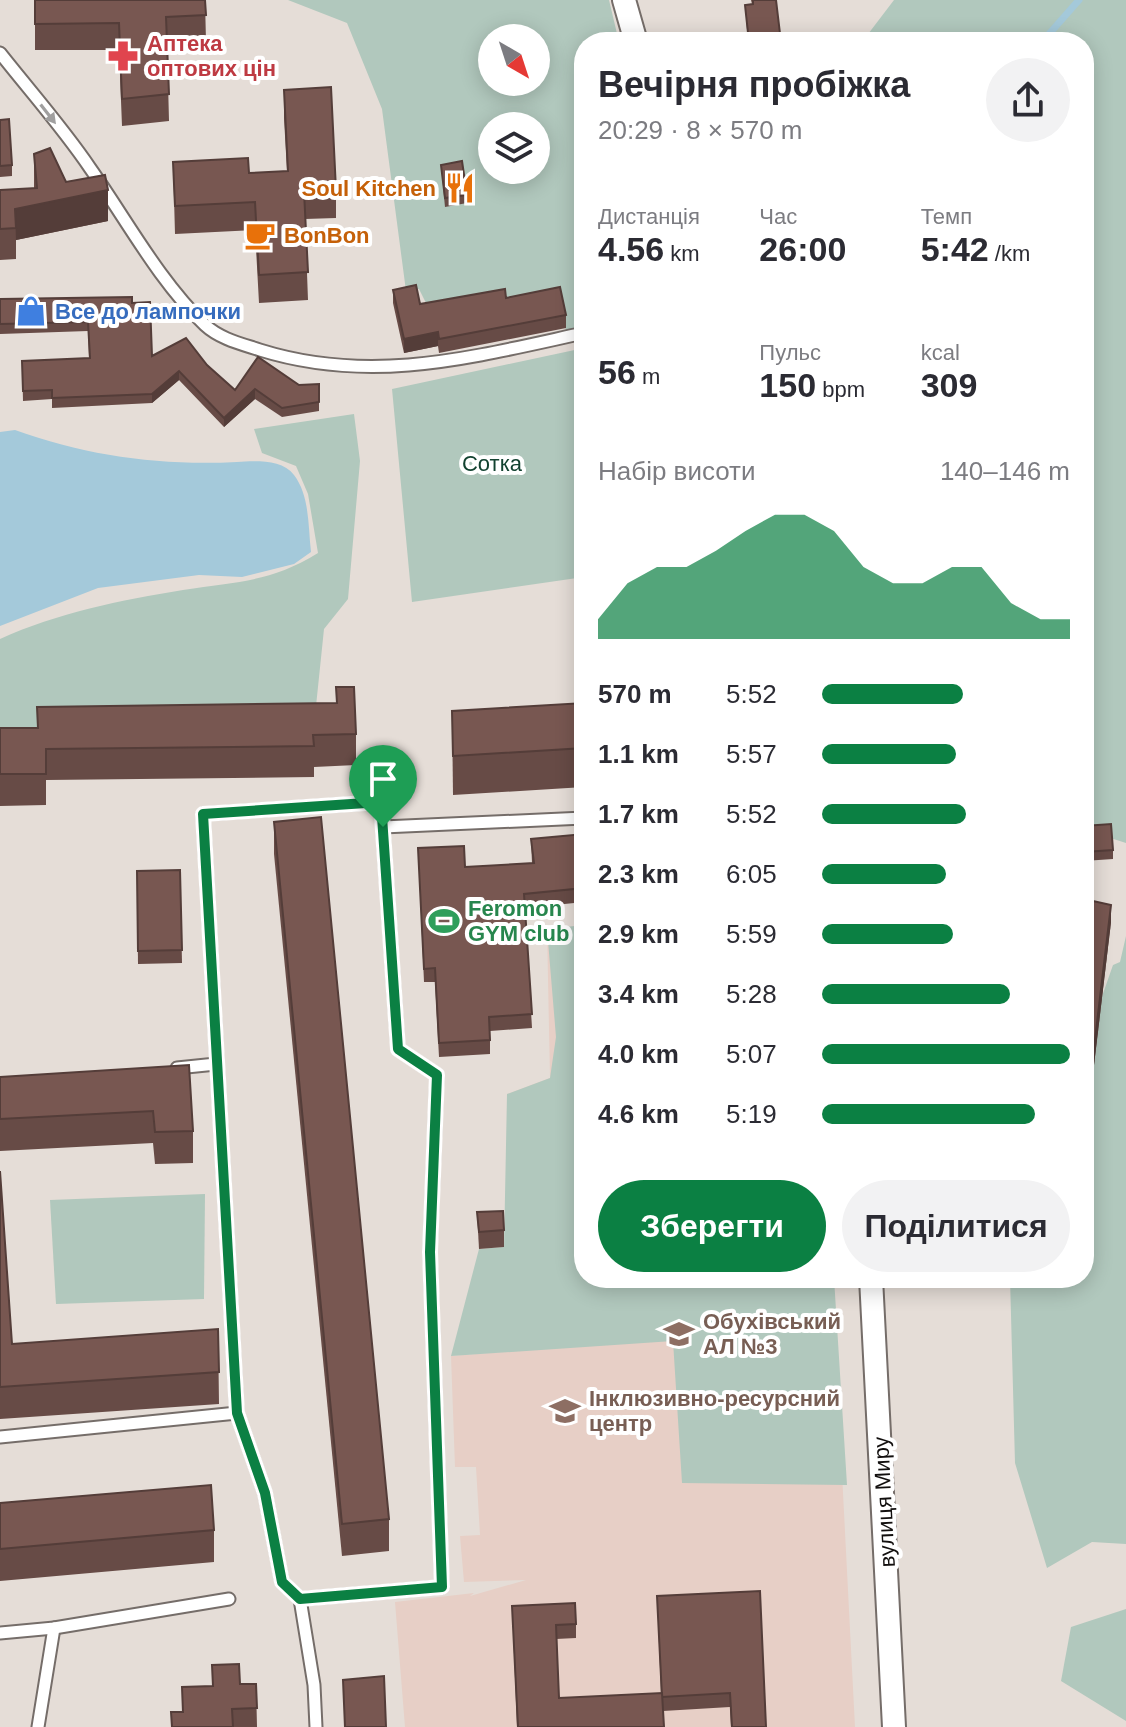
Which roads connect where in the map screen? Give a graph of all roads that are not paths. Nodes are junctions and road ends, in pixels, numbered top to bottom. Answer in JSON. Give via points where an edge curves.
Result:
{"nodes":[{"id":1,"x":624,"y":0,"type":"edge"},
{"id":2,"x":633,"y":32,"type":"edge"},
{"id":3,"x":0,"y":53,"type":"edge"},
{"id":4,"x":574,"y":335,"type":"edge"},
{"id":5,"x":574,"y":818,"type":"edge"},
{"id":6,"x":383,"y":827,"type":"junction"},
{"id":7,"x":216,"y":1064,"type":"junction"},
{"id":8,"x":170,"y":1068,"type":"edge"},
{"id":9,"x":872,"y":1288,"type":"edge"},
{"id":10,"x":237,"y":1413,"type":"junction"},
{"id":11,"x":0,"y":1437,"type":"edge"},
{"id":12,"x":229,"y":1599,"type":"dead end"},
{"id":13,"x":300,"y":1599,"type":"junction"},
{"id":14,"x":54,"y":1628,"type":"junction"},
{"id":15,"x":0,"y":1633,"type":"edge"},
{"id":16,"x":38,"y":1727,"type":"edge"},
{"id":17,"x":316,"y":1727,"type":"edge"},
{"id":18,"x":894,"y":1727,"type":"edge"}],
"edges":[{"from":1,"to":2,"type":"street"},
{"from":3,"to":4,"type":"lane","one_way":true,"via":[[207,327],[231,340],[313,365],[398,367],[443,363]]},
{"from":5,"to":6,"type":"lane"},
{"from":6,"to":7,"type":"lane","via":[[381,802],[203,814]]},
{"from":6,"to":13,"type":"lane","via":[[398,1049],[437,1075],[430,1252],[442,1587]]},
{"from":7,"to":8,"type":"lane"},
{"from":7,"to":10,"type":"lane"},
{"from":9,"to":18,"type":"street","name":"вулиця Миру"},
{"from":10,"to":11,"type":"lane"},
{"from":10,"to":13,"type":"lane","via":[[265,1493],[282,1582]]},
{"from":12,"to":14,"type":"lane"},
{"from":13,"to":17,"type":"lane"},
{"from":14,"to":15,"type":"lane"},
{"from":14,"to":16,"type":"lane"}]}
